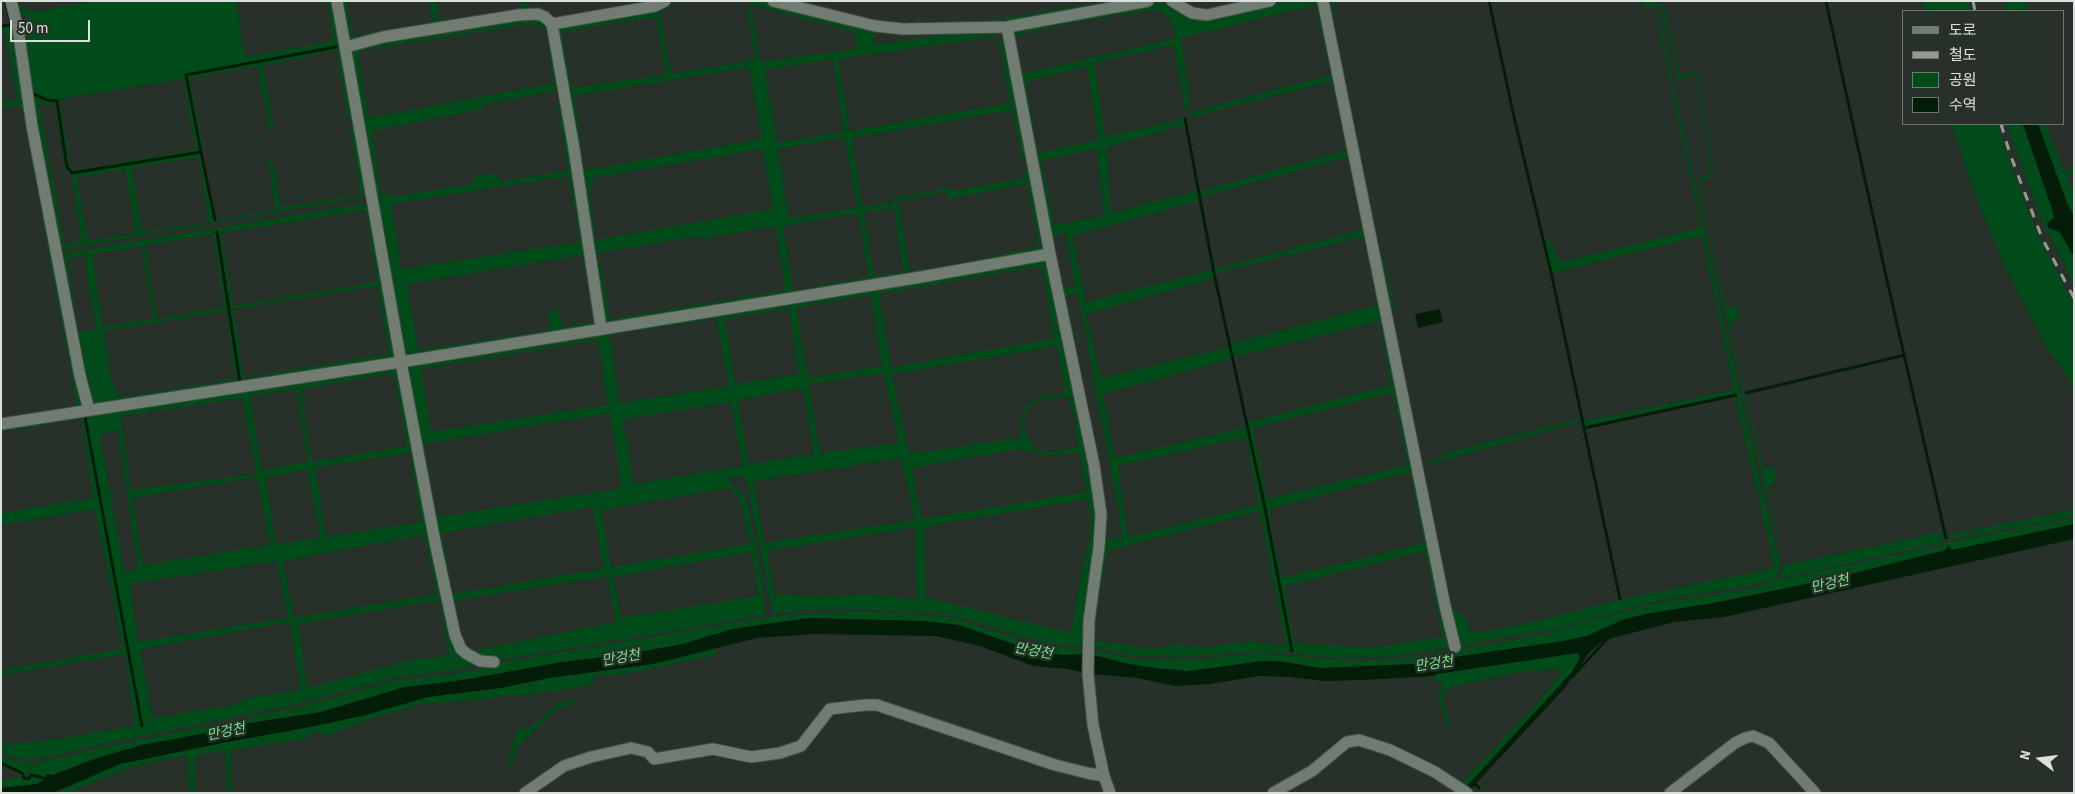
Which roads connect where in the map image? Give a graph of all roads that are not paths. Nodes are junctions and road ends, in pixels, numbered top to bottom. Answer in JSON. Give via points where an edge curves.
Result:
{"nodes":[{"id":1,"x":11,"y":1,"type":"edge"},
{"id":2,"x":337,"y":1,"type":"edge"},
{"id":3,"x":664,"y":1,"type":"edge"},
{"id":4,"x":773,"y":1,"type":"edge"},
{"id":5,"x":1148,"y":1,"type":"edge"},
{"id":6,"x":1172,"y":1,"type":"edge"},
{"id":7,"x":1270,"y":1,"type":"edge"},
{"id":8,"x":1323,"y":1,"type":"edge"},
{"id":9,"x":552,"y":24,"type":"junction"},
{"id":10,"x":1007,"y":27,"type":"junction"},
{"id":11,"x":346,"y":47,"type":"junction"},
{"id":12,"x":1050,"y":254,"type":"junction"},
{"id":13,"x":601,"y":328,"type":"junction"},
{"id":14,"x":400,"y":362,"type":"junction"},
{"id":15,"x":89,"y":410,"type":"junction"},
{"id":16,"x":1,"y":424,"type":"edge"},
{"id":17,"x":1455,"y":647,"type":"dead end"},
{"id":18,"x":494,"y":662,"type":"dead end"},
{"id":19,"x":1104,"y":776,"type":"junction"},
{"id":20,"x":525,"y":793,"type":"edge"},
{"id":21,"x":1110,"y":793,"type":"edge"},
{"id":22,"x":1273,"y":793,"type":"edge"},
{"id":23,"x":1467,"y":793,"type":"edge"},
{"id":24,"x":1670,"y":793,"type":"edge"},
{"id":25,"x":1815,"y":793,"type":"edge"}],
"edges":[{"from":1,"to":15,"type":"street","via":[[32,126]]},
{"from":2,"to":11,"type":"street"},
{"from":3,"to":9,"type":"street","via":[[655,6]]},
{"from":4,"to":10,"type":"street","via":[[889,28]]},
{"from":5,"to":10,"type":"street"},
{"from":6,"to":7,"type":"street","via":[[1192,13],[1207,15]]},
{"from":8,"to":17,"type":"street","via":[[1444,606]]},
{"from":9,"to":11,"type":"street","via":[[538,14],[518,15],[383,37]]},
{"from":9,"to":13,"type":"street"},
{"from":10,"to":12,"type":"street"},
{"from":11,"to":14,"type":"street"},
{"from":12,"to":13,"type":"street"},
{"from":12,"to":19,"type":"street","via":[[1094,465],[1101,514],[1089,621],[1088,674],[1093,725]]},
{"from":13,"to":14,"type":"street"},
{"from":14,"to":15,"type":"street"},
{"from":14,"to":18,"type":"street","via":[[455,635],[466,654],[480,661]]},
{"from":15,"to":16,"type":"street"},
{"from":19,"to":20,"type":"street","via":[[1055,765],[877,705],[866,705],[830,710],[801,746],[780,753],[751,757],[713,749],[654,759],[648,752],[631,748],[564,766]]},
{"from":19,"to":21,"type":"street"},
{"from":22,"to":23,"type":"street","via":[[1312,772],[1348,742],[1359,740],[1404,756]]},
{"from":24,"to":25,"type":"street","via":[[1735,743],[1753,736],[1769,743]]}]}
